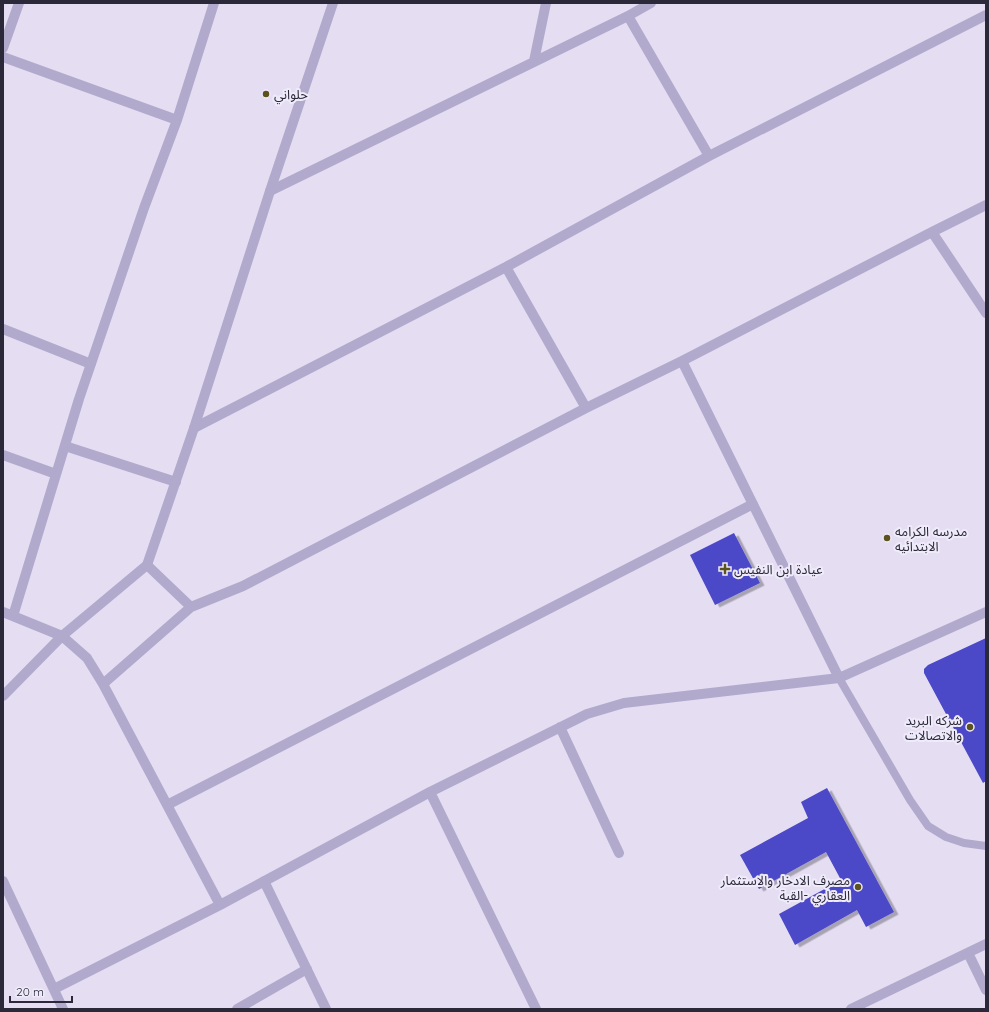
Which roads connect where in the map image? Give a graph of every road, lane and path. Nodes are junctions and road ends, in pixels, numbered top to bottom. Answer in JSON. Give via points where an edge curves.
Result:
{"nodes":[{"id":1,"x":19,"y":3,"type":"edge"},
{"id":2,"x":214,"y":3,"type":"edge"},
{"id":3,"x":333,"y":3,"type":"edge"},
{"id":4,"x":546,"y":3,"type":"edge"},
{"id":5,"x":651,"y":3,"type":"edge"},
{"id":6,"x":986,"y":15,"type":"edge"},
{"id":7,"x":628,"y":16,"type":"junction"},
{"id":8,"x":3,"y":48,"type":"edge"},
{"id":9,"x":3,"y":57,"type":"edge"},
{"id":10,"x":534,"y":61,"type":"junction"},
{"id":11,"x":177,"y":120,"type":"junction"},
{"id":12,"x":709,"y":156,"type":"junction"},
{"id":13,"x":270,"y":190,"type":"junction"},
{"id":14,"x":986,"y":205,"type":"edge"},
{"id":15,"x":932,"y":232,"type":"junction"},
{"id":16,"x":506,"y":267,"type":"junction"},
{"id":17,"x":986,"y":314,"type":"edge"},
{"id":18,"x":3,"y":329,"type":"edge"},
{"id":19,"x":682,"y":361,"type":"junction"},
{"id":20,"x":91,"y":364,"type":"junction"},
{"id":21,"x":586,"y":408,"type":"junction"},
{"id":22,"x":194,"y":428,"type":"junction"},
{"id":23,"x":65,"y":446,"type":"junction"},
{"id":24,"x":3,"y":455,"type":"edge"},
{"id":25,"x":56,"y":474,"type":"junction"},
{"id":26,"x":176,"y":482,"type":"junction"},
{"id":27,"x":753,"y":504,"type":"junction"},
{"id":28,"x":147,"y":565,"type":"junction"},
{"id":29,"x":191,"y":607,"type":"junction"},
{"id":30,"x":3,"y":612,"type":"edge"},
{"id":31,"x":986,"y":612,"type":"edge"},
{"id":32,"x":13,"y":616,"type":"junction"},
{"id":33,"x":62,"y":636,"type":"junction"},
{"id":34,"x":839,"y":678,"type":"junction"},
{"id":35,"x":103,"y":684,"type":"junction"},
{"id":36,"x":3,"y":696,"type":"edge"},
{"id":37,"x":560,"y":727,"type":"junction"},
{"id":38,"x":430,"y":792,"type":"junction"},
{"id":39,"x":167,"y":805,"type":"junction"},
{"id":40,"x":986,"y":846,"type":"edge"},
{"id":41,"x":619,"y":853,"type":"dead end"},
{"id":42,"x":264,"y":881,"type":"junction"},
{"id":43,"x":3,"y":882,"type":"edge"},
{"id":44,"x":220,"y":905,"type":"junction"},
{"id":45,"x":986,"y":944,"type":"edge"},
{"id":46,"x":968,"y":953,"type":"junction"},
{"id":47,"x":307,"y":969,"type":"junction"},
{"id":48,"x":54,"y":989,"type":"junction"},
{"id":49,"x":986,"y":990,"type":"edge"},
{"id":50,"x":63,"y":1009,"type":"edge"},
{"id":51,"x":237,"y":1009,"type":"edge"},
{"id":52,"x":326,"y":1009,"type":"edge"},
{"id":53,"x":536,"y":1009,"type":"edge"},
{"id":54,"x":851,"y":1009,"type":"edge"}],
"edges":[{"from":1,"to":8,"type":"street"},
{"from":2,"to":11,"type":"street"},
{"from":3,"to":13,"type":"street"},
{"from":4,"to":10,"type":"street"},
{"from":5,"to":7,"type":"street"},
{"from":6,"to":12,"type":"street"},
{"from":7,"to":10,"type":"street"},
{"from":7,"to":12,"type":"street"},
{"from":9,"to":11,"type":"street"},
{"from":10,"to":13,"type":"street"},
{"from":11,"to":20,"type":"street"},
{"from":12,"to":16,"type":"street"},
{"from":13,"to":22,"type":"street"},
{"from":14,"to":15,"type":"street"},
{"from":15,"to":17,"type":"street"},
{"from":15,"to":19,"type":"street"},
{"from":16,"to":21,"type":"street"},
{"from":16,"to":22,"type":"street"},
{"from":18,"to":20,"type":"street"},
{"from":19,"to":21,"type":"street"},
{"from":19,"to":27,"type":"street"},
{"from":20,"to":23,"type":"street"},
{"from":21,"to":29,"type":"street","via":[[243,586]]},
{"from":22,"to":26,"type":"street"},
{"from":23,"to":25,"type":"street"},
{"from":23,"to":26,"type":"street"},
{"from":24,"to":25,"type":"street"},
{"from":25,"to":32,"type":"street"},
{"from":26,"to":28,"type":"street"},
{"from":27,"to":34,"type":"street"},
{"from":27,"to":39,"type":"street"},
{"from":28,"to":29,"type":"street"},
{"from":28,"to":33,"type":"street"},
{"from":29,"to":35,"type":"street"},
{"from":30,"to":32,"type":"street"},
{"from":31,"to":34,"type":"street"},
{"from":32,"to":33,"type":"street"},
{"from":33,"to":35,"type":"street","via":[[87,658]]},
{"from":33,"to":36,"type":"street"},
{"from":34,"to":37,"type":"street","via":[[624,703],[587,714]]},
{"from":34,"to":40,"type":"lane","via":[[910,800],[928,826],[946,837]]},
{"from":35,"to":39,"type":"street"},
{"from":37,"to":38,"type":"street"},
{"from":37,"to":41,"type":"street"},
{"from":38,"to":42,"type":"street"},
{"from":38,"to":53,"type":"street"},
{"from":39,"to":44,"type":"street"},
{"from":42,"to":44,"type":"street"},
{"from":42,"to":47,"type":"street"},
{"from":43,"to":48,"type":"street"},
{"from":44,"to":48,"type":"street"},
{"from":45,"to":46,"type":"street"},
{"from":46,"to":49,"type":"street"},
{"from":46,"to":54,"type":"street"},
{"from":47,"to":51,"type":"street"},
{"from":47,"to":52,"type":"street"},
{"from":48,"to":50,"type":"street"}]}
